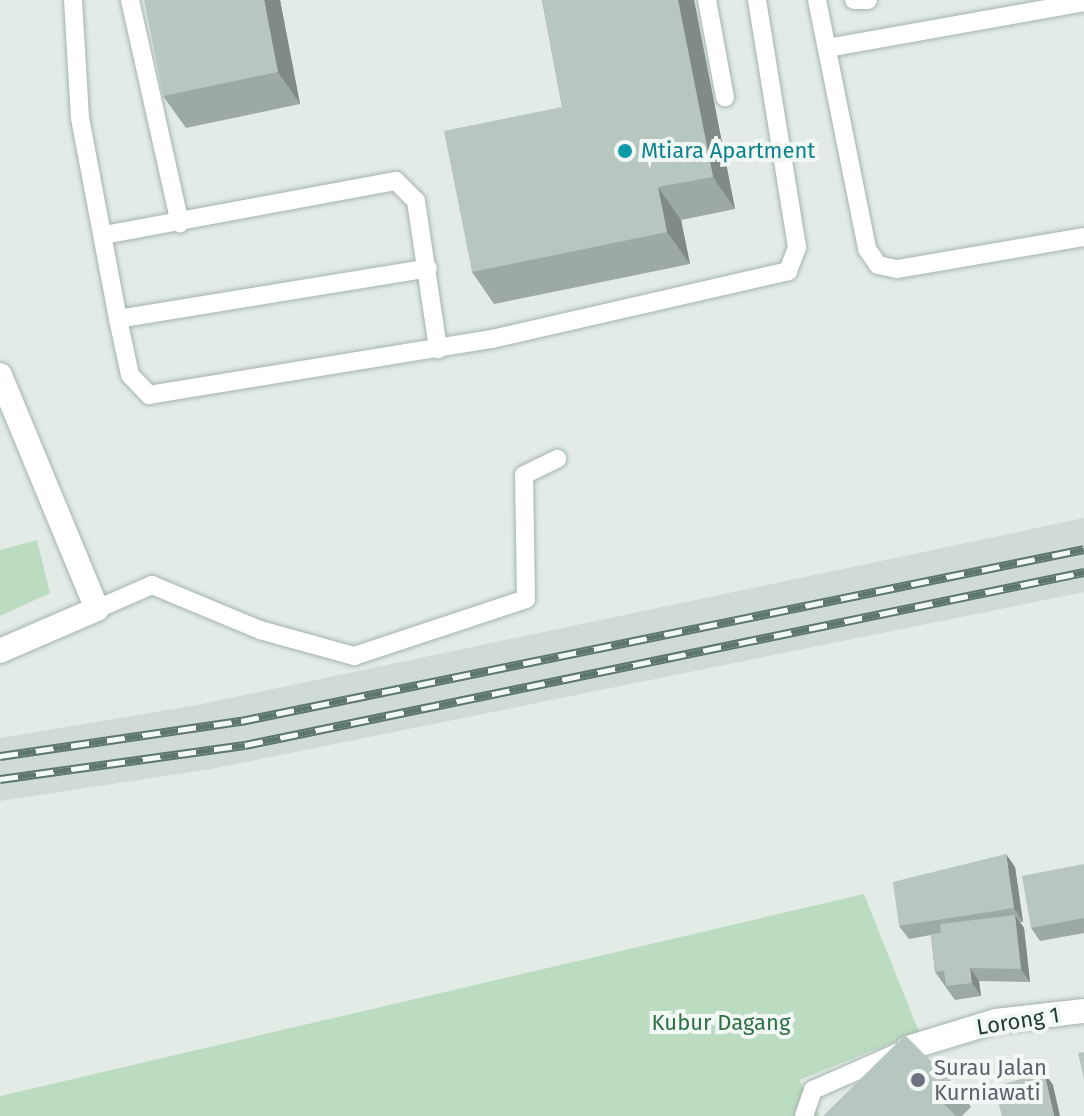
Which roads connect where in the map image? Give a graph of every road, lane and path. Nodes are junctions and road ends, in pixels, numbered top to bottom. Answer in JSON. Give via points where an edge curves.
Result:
{"nodes":[{"id":1,"x":73,"y":0,"type":"edge"},
{"id":2,"x":130,"y":0,"type":"edge"},
{"id":3,"x":707,"y":0,"type":"edge"},
{"id":4,"x":757,"y":0,"type":"edge"},
{"id":5,"x":817,"y":0,"type":"edge"},
{"id":6,"x":854,"y":0,"type":"edge"},
{"id":7,"x":868,"y":0,"type":"edge"},
{"id":8,"x":1084,"y":2,"type":"edge"},
{"id":9,"x":827,"y":48,"type":"junction"},
{"id":10,"x":725,"y":97,"type":"dead end"},
{"id":11,"x":180,"y":223,"type":"junction"},
{"id":12,"x":104,"y":235,"type":"junction"},
{"id":13,"x":1084,"y":237,"type":"edge"},
{"id":14,"x":428,"y":268,"type":"junction"},
{"id":15,"x":118,"y":319,"type":"junction"},
{"id":16,"x":438,"y":349,"type":"junction"},
{"id":17,"x":0,"y":375,"type":"edge"},
{"id":18,"x":557,"y":459,"type":"dead end"},
{"id":19,"x":97,"y":609,"type":"junction"},
{"id":20,"x":0,"y":651,"type":"edge"},
{"id":21,"x":1084,"y":1011,"type":"edge"},
{"id":22,"x":908,"y":1048,"type":"joint"},
{"id":23,"x":804,"y":1116,"type":"edge"}],
"edges":[{"from":1,"to":12,"type":"lane","via":[[80,118]]},
{"from":2,"to":11,"type":"lane"},
{"from":3,"to":10,"type":"lane"},
{"from":4,"to":16,"type":"lane","via":[[797,247],[788,271]]},
{"from":5,"to":9,"type":"lane"},
{"from":6,"to":7,"type":"lane"},
{"from":8,"to":9,"type":"lane"},
{"from":9,"to":13,"type":"lane","via":[[867,249],[878,265],[897,269]]},
{"from":11,"to":12,"type":"lane"},
{"from":11,"to":14,"type":"lane","via":[[396,181],[416,201]]},
{"from":12,"to":15,"type":"lane"},
{"from":14,"to":15,"type":"lane"},
{"from":14,"to":16,"type":"lane"},
{"from":15,"to":16,"type":"lane","via":[[133,384],[149,395]]},
{"from":17,"to":19,"type":"street"},
{"from":18,"to":19,"type":"lane","via":[[524,475],[526,599],[354,656],[260,630],[152,585]]},
{"from":19,"to":20,"type":"street"},
{"from":21,"to":22,"type":"street","name":"Lorong 1","via":[[996,1021]]},
{"from":22,"to":23,"type":"lane","via":[[813,1090]]}]}
